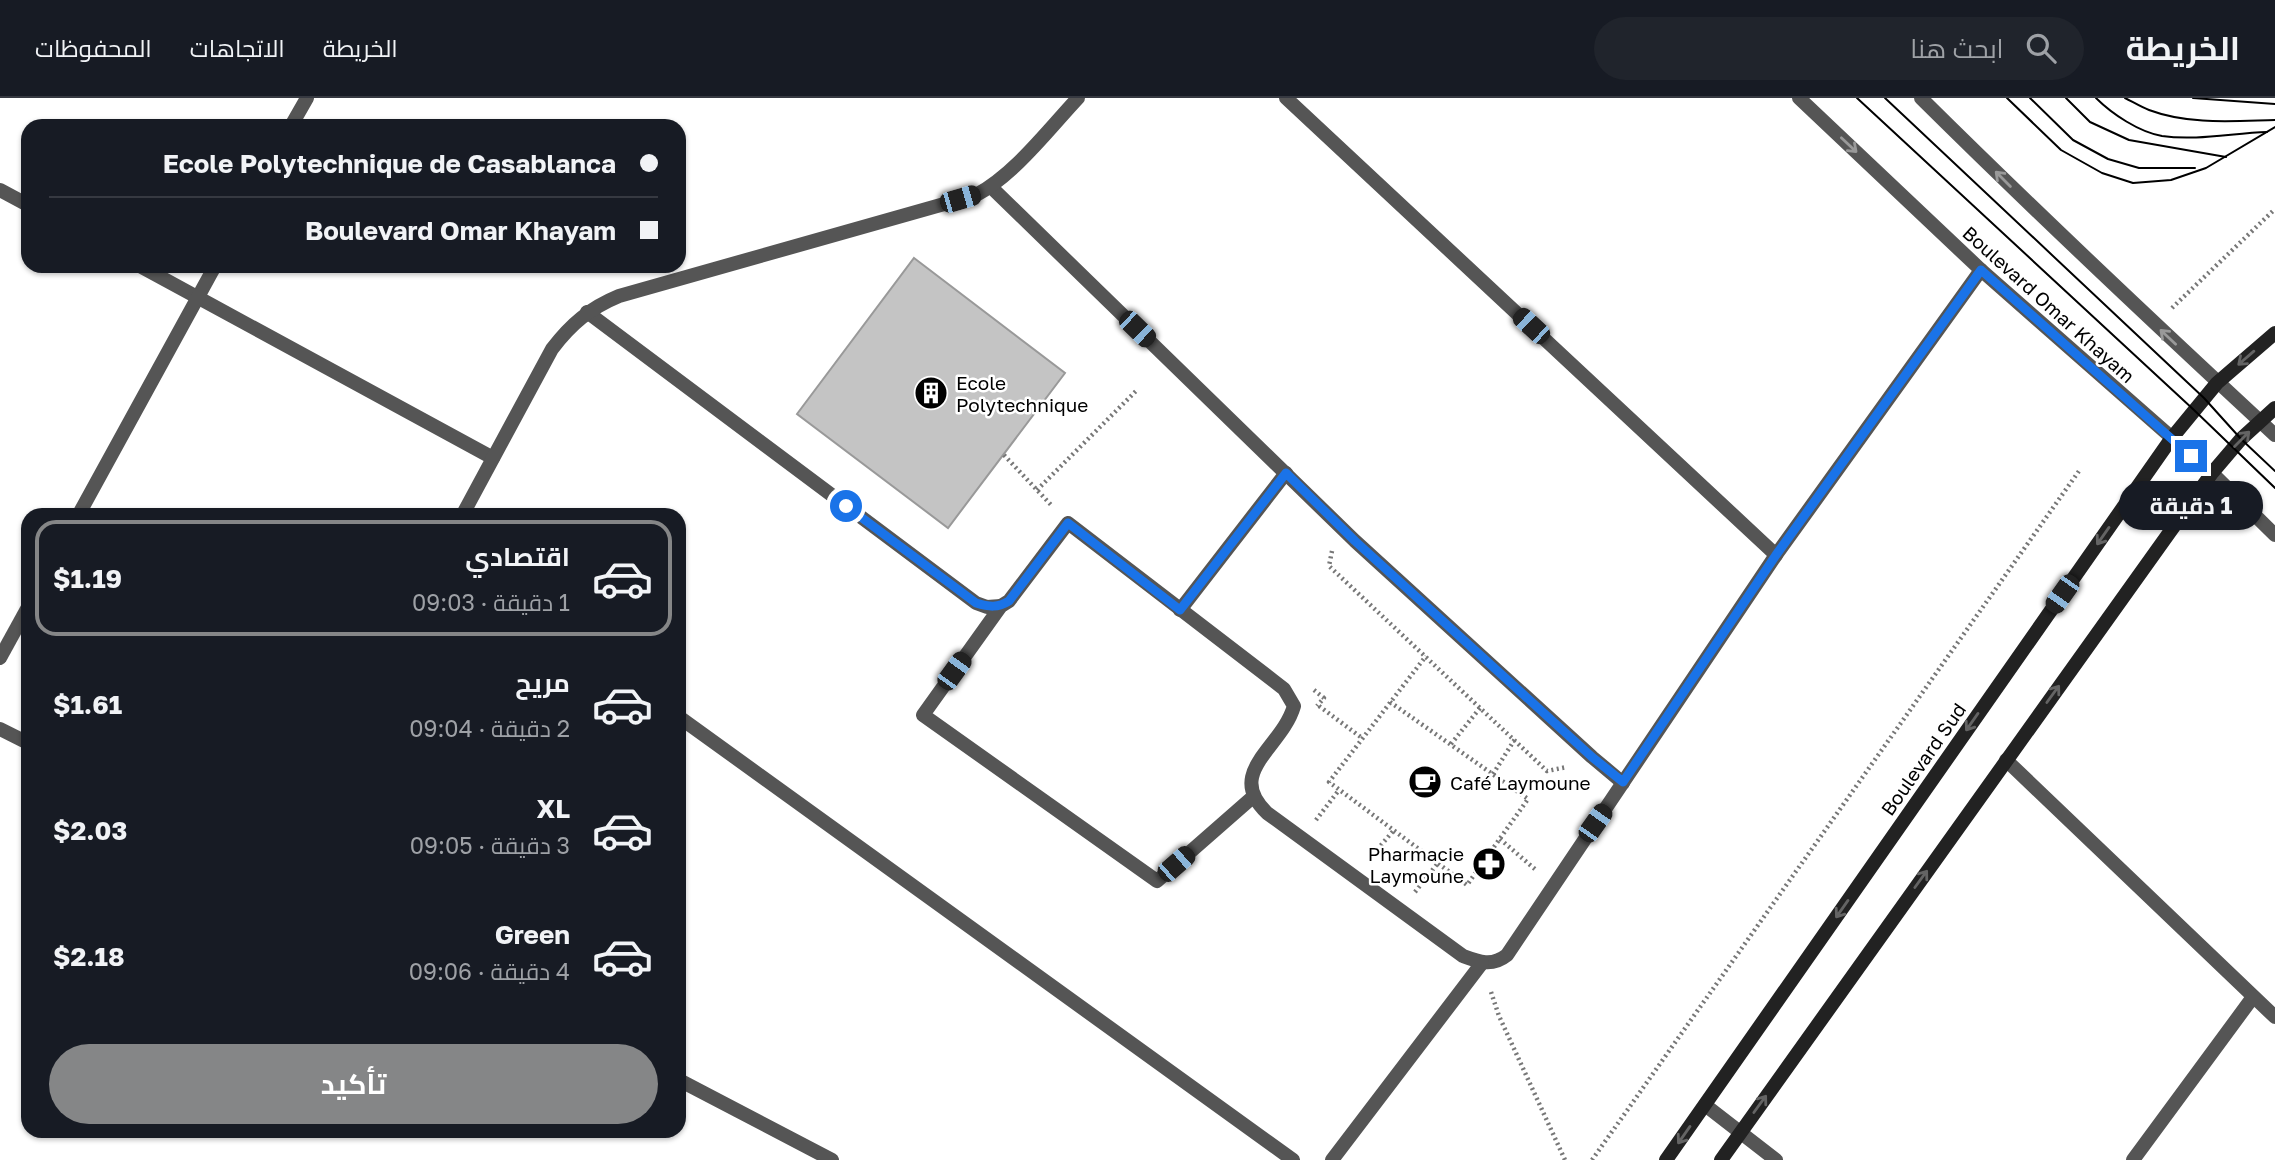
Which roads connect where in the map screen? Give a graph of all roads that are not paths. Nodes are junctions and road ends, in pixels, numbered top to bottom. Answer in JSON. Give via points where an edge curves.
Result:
{"nodes":[{"id":1,"x":307,"y":98,"type":"edge"},
{"id":2,"x":1078,"y":98,"type":"edge"},
{"id":3,"x":1286,"y":98,"type":"edge"},
{"id":4,"x":1799,"y":98,"type":"edge"},
{"id":5,"x":1921,"y":98,"type":"edge"},
{"id":6,"x":296,"y":119,"type":"edge"},
{"id":7,"x":991,"y":187,"type":"junction"},
{"id":8,"x":0,"y":190,"type":"edge"},
{"id":9,"x":21,"y":201,"type":"edge"},
{"id":10,"x":1981,"y":270,"type":"junction"},
{"id":11,"x":153,"y":273,"type":"edge"},
{"id":12,"x":211,"y":273,"type":"edge"},
{"id":13,"x":198,"y":298,"type":"junction"},
{"id":14,"x":587,"y":312,"type":"junction"},
{"id":15,"x":2275,"y":333,"type":"edge"},
{"id":16,"x":2217,"y":383,"type":"junction"},
{"id":17,"x":2275,"y":408,"type":"edge"},
{"id":18,"x":2260,"y":421,"type":"junction"},
{"id":19,"x":2275,"y":435,"type":"edge"},
{"id":20,"x":2171,"y":439,"type":"junction"},
{"id":21,"x":494,"y":458,"type":"junction"},
{"id":22,"x":1286,"y":473,"type":"junction"},
{"id":23,"x":2212,"y":473,"type":"junction"},
{"id":24,"x":82,"y":508,"type":"edge"},
{"id":25,"x":466,"y":508,"type":"edge"},
{"id":26,"x":2275,"y":535,"type":"edge"},
{"id":27,"x":1776,"y":555,"type":"junction"},
{"id":28,"x":1001,"y":606,"type":"junction"},
{"id":29,"x":1180,"y":610,"type":"junction"},
{"id":30,"x":21,"y":620,"type":"edge"},
{"id":31,"x":0,"y":657,"type":"edge"},
{"id":32,"x":686,"y":722,"type":"edge"},
{"id":33,"x":0,"y":729,"type":"edge"},
{"id":34,"x":21,"y":740,"type":"edge"},
{"id":35,"x":2006,"y":760,"type":"junction"},
{"id":36,"x":1623,"y":782,"type":"junction"},
{"id":37,"x":1254,"y":796,"type":"junction"},
{"id":38,"x":1482,"y":963,"type":"junction"},
{"id":39,"x":2253,"y":997,"type":"junction"},
{"id":40,"x":2275,"y":1017,"type":"edge"},
{"id":41,"x":686,"y":1084,"type":"edge"},
{"id":42,"x":1704,"y":1105,"type":"junction"},
{"id":43,"x":1740,"y":1133,"type":"junction"},
{"id":44,"x":832,"y":1160,"type":"edge"},
{"id":45,"x":1293,"y":1160,"type":"edge"},
{"id":46,"x":1332,"y":1160,"type":"edge"},
{"id":47,"x":1666,"y":1160,"type":"edge"},
{"id":48,"x":1721,"y":1160,"type":"edge"},
{"id":49,"x":1776,"y":1160,"type":"edge"},
{"id":50,"x":2133,"y":1160,"type":"edge"}],
"edges":[{"from":1,"to":6,"type":"street"},
{"from":2,"to":7,"type":"street"},
{"from":3,"to":27,"type":"street"},
{"from":4,"to":10,"type":"street","name":"Boulevard Omar Khayam","one_way":true},
{"from":16,"to":5,"type":"street","one_way":true},
{"from":7,"to":14,"type":"street","via":[[618,296]]},
{"from":7,"to":22,"type":"street"},
{"from":8,"to":9,"type":"street"},
{"from":10,"to":20,"type":"street","name":"Boulevard Omar Khayam"},
{"from":10,"to":27,"type":"street"},
{"from":11,"to":13,"type":"street"},
{"from":12,"to":13,"type":"street"},
{"from":13,"to":21,"type":"street"},
{"from":13,"to":24,"type":"street"},
{"from":14,"to":21,"type":"street","via":[[552,349]]},
{"from":14,"to":28,"type":"street","via":[[976,603]]},
{"from":15,"to":16,"type":"main road","name":"Boulevard Sud","one_way":true},
{"from":16,"to":18,"type":"street"},
{"from":16,"to":20,"type":"main road","name":"Boulevard Sud"},
{"from":17,"to":18,"type":"main road"},
{"from":18,"to":19,"type":"street"},
{"from":23,"to":18,"type":"main road","one_way":true},
{"from":20,"to":23,"type":"street","name":"Boulevard Omar Khayam"},
{"from":20,"to":42,"type":"main road","name":"Boulevard Sud","one_way":true},
{"from":21,"to":25,"type":"street"},
{"from":22,"to":29,"type":"street"},
{"from":22,"to":36,"type":"street"},
{"from":23,"to":26,"type":"street","name":"Boulevard Omar Khayam"},
{"from":35,"to":23,"type":"main road","one_way":true},
{"from":27,"to":36,"type":"street"},
{"from":28,"to":29,"type":"street","via":[[1068,523]]},
{"from":28,"to":37,"type":"street","via":[[923,715],[1157,881]]},
{"from":29,"to":37,"type":"street","via":[[1284,689],[1294,706],[1286,726],[1256,766],[1250,780]]},
{"from":30,"to":31,"type":"street"},
{"from":32,"to":45,"type":"street"},
{"from":33,"to":34,"type":"street"},
{"from":35,"to":39,"type":"street"},
{"from":43,"to":35,"type":"main road","one_way":true},
{"from":36,"to":38,"type":"street","via":[[1507,955],[1494,963]]},
{"from":37,"to":38,"type":"street","via":[[1267,813],[1451,948]]},
{"from":38,"to":46,"type":"street"},
{"from":39,"to":40,"type":"street"},
{"from":39,"to":50,"type":"street"},
{"from":41,"to":44,"type":"street"},
{"from":42,"to":43,"type":"street"},
{"from":42,"to":47,"type":"main road","name":"Boulevard Sud","one_way":true},
{"from":43,"to":48,"type":"main road"},
{"from":43,"to":49,"type":"street"}]}
